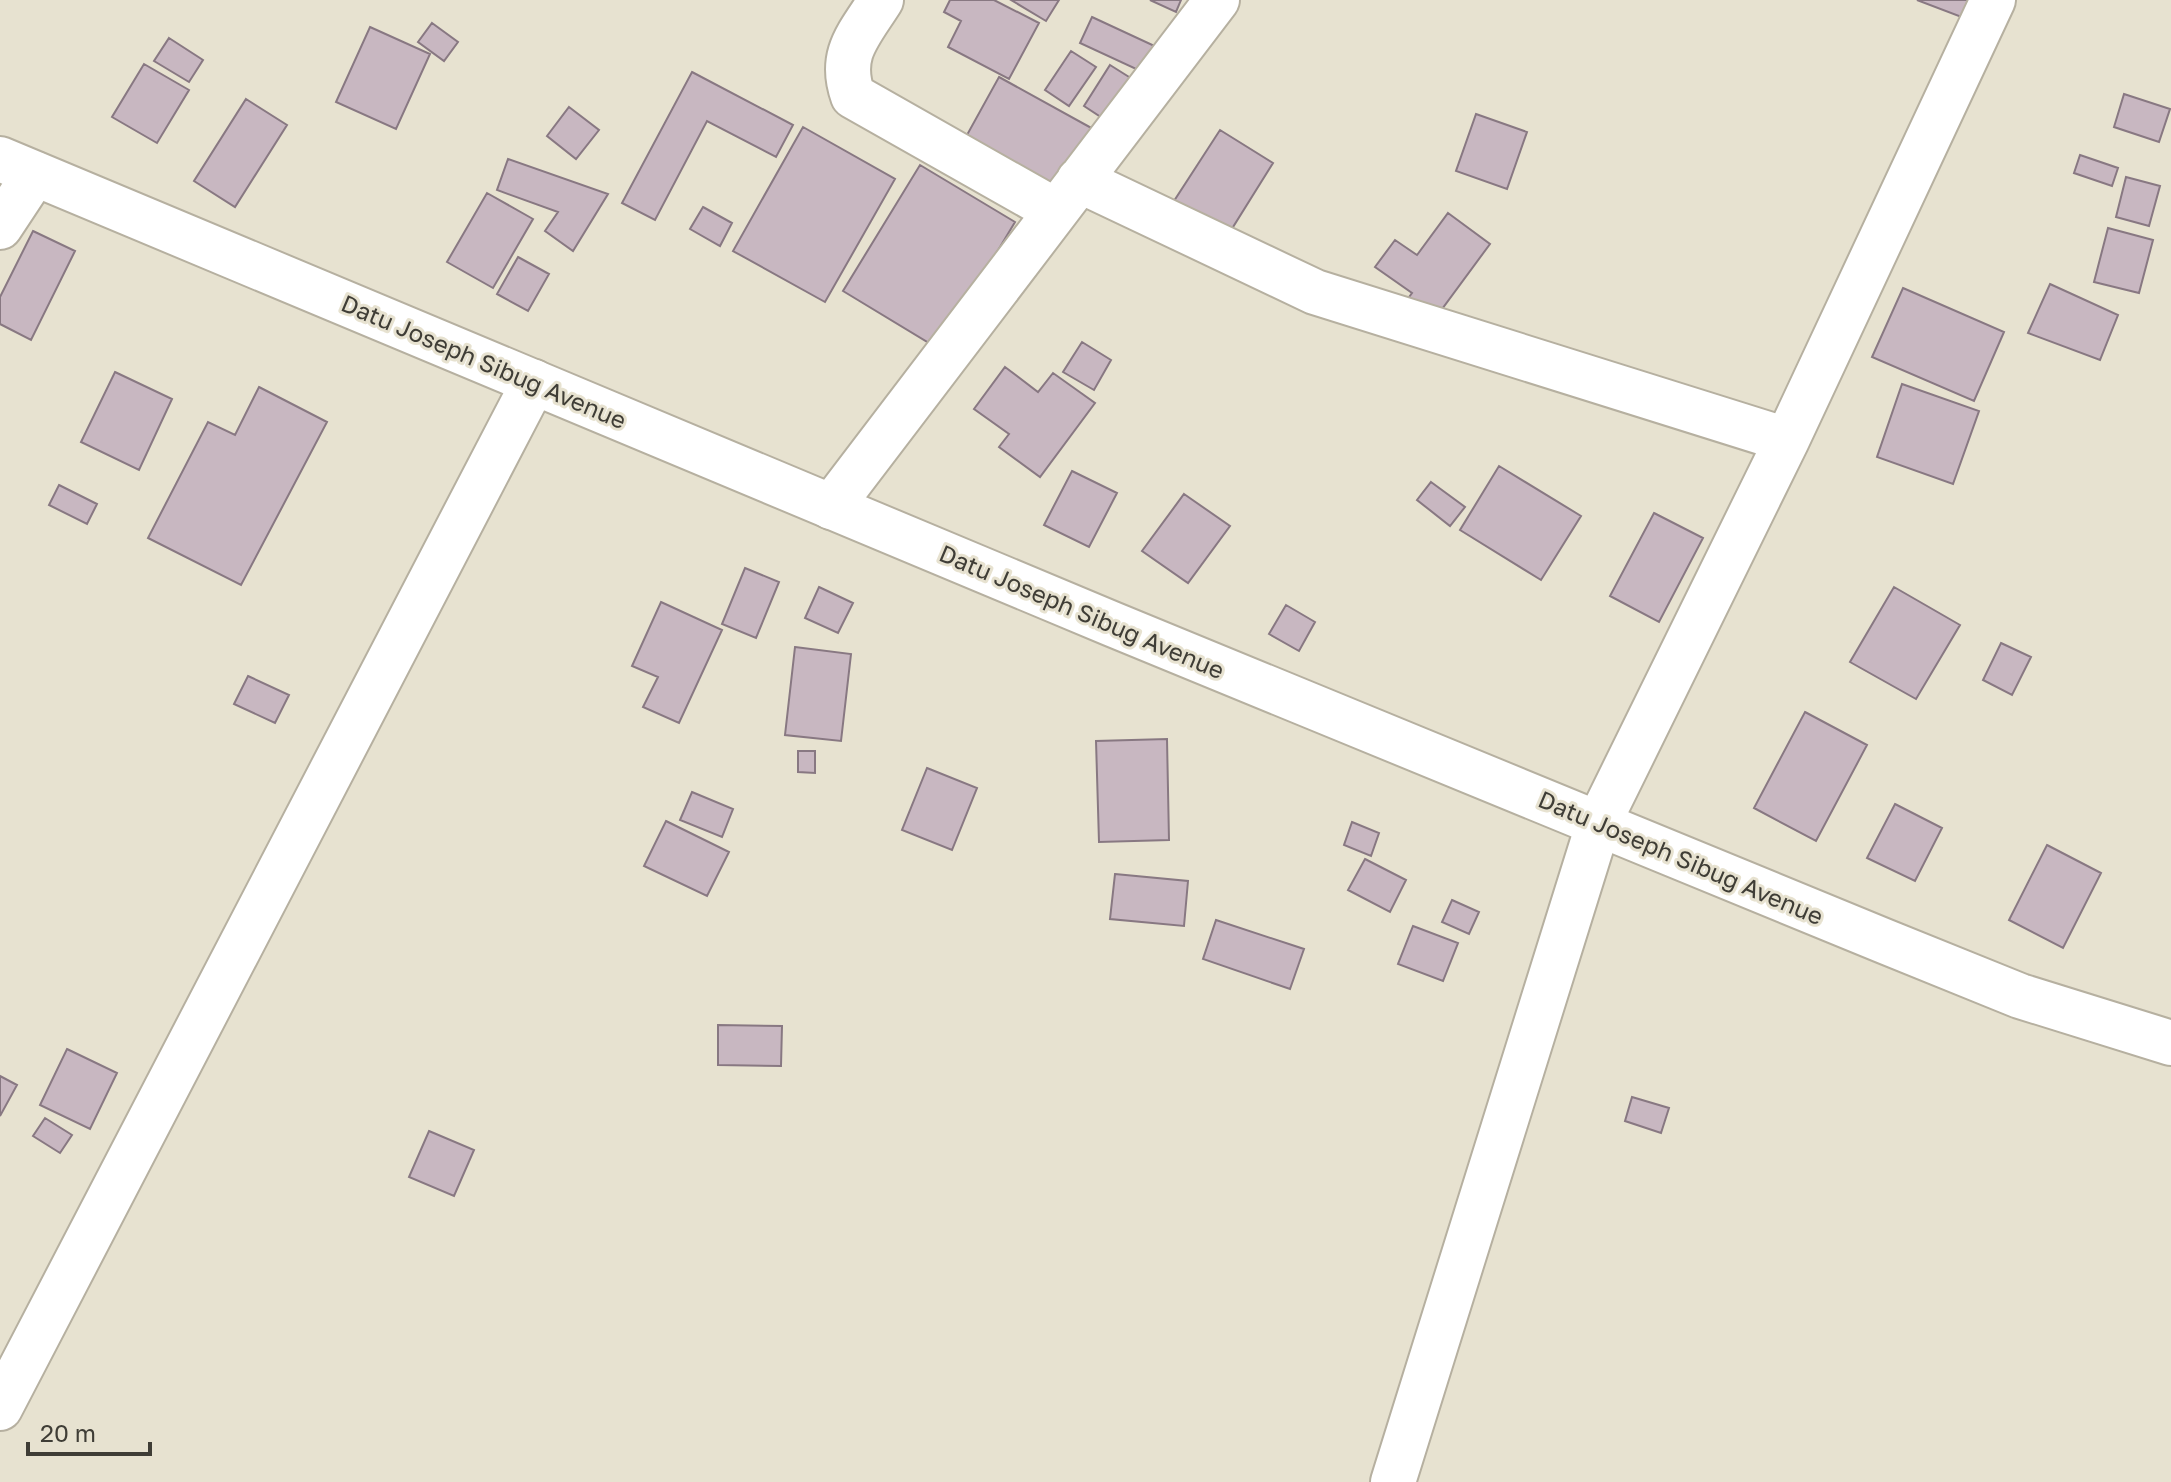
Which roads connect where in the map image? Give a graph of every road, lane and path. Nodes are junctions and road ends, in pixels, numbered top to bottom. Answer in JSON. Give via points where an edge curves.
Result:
{"nodes":[{"id":1,"x":881,"y":0,"type":"edge"},
{"id":2,"x":1217,"y":0,"type":"edge"},
{"id":3,"x":1993,"y":0,"type":"edge"},
{"id":4,"x":18,"y":166,"type":"edge"},
{"id":5,"x":1068,"y":195,"type":"junction"},
{"id":6,"x":0,"y":227,"type":"edge"},
{"id":7,"x":534,"y":382,"type":"junction"},
{"id":8,"x":1787,"y":440,"type":"junction"},
{"id":9,"x":831,"y":507,"type":"junction"},
{"id":10,"x":1599,"y":822,"type":"junction"},
{"id":11,"x":2171,"y":1043,"type":"edge"},
{"id":12,"x":0,"y":1408,"type":"edge"},
{"id":13,"x":1393,"y":1482,"type":"edge"}],
"edges":[{"from":1,"to":5,"type":"street","via":[[848,54],[846,75],[853,96]]},
{"from":2,"to":5,"type":"street"},
{"from":3,"to":8,"type":"street"},
{"from":4,"to":6,"type":"street"},
{"from":4,"to":7,"type":"street","name":"Datu Joseph Sibug Avenue"},
{"from":5,"to":8,"type":"street","via":[[1315,292]]},
{"from":5,"to":9,"type":"street"},
{"from":7,"to":9,"type":"street","name":"Datu Joseph Sibug Avenue"},
{"from":7,"to":12,"type":"street"},
{"from":8,"to":10,"type":"street"},
{"from":9,"to":10,"type":"street","name":"Datu Joseph Sibug Avenue"},
{"from":10,"to":11,"type":"street","name":"Datu Joseph Sibug Avenue","via":[[2020,996]]},
{"from":10,"to":13,"type":"street"}]}
